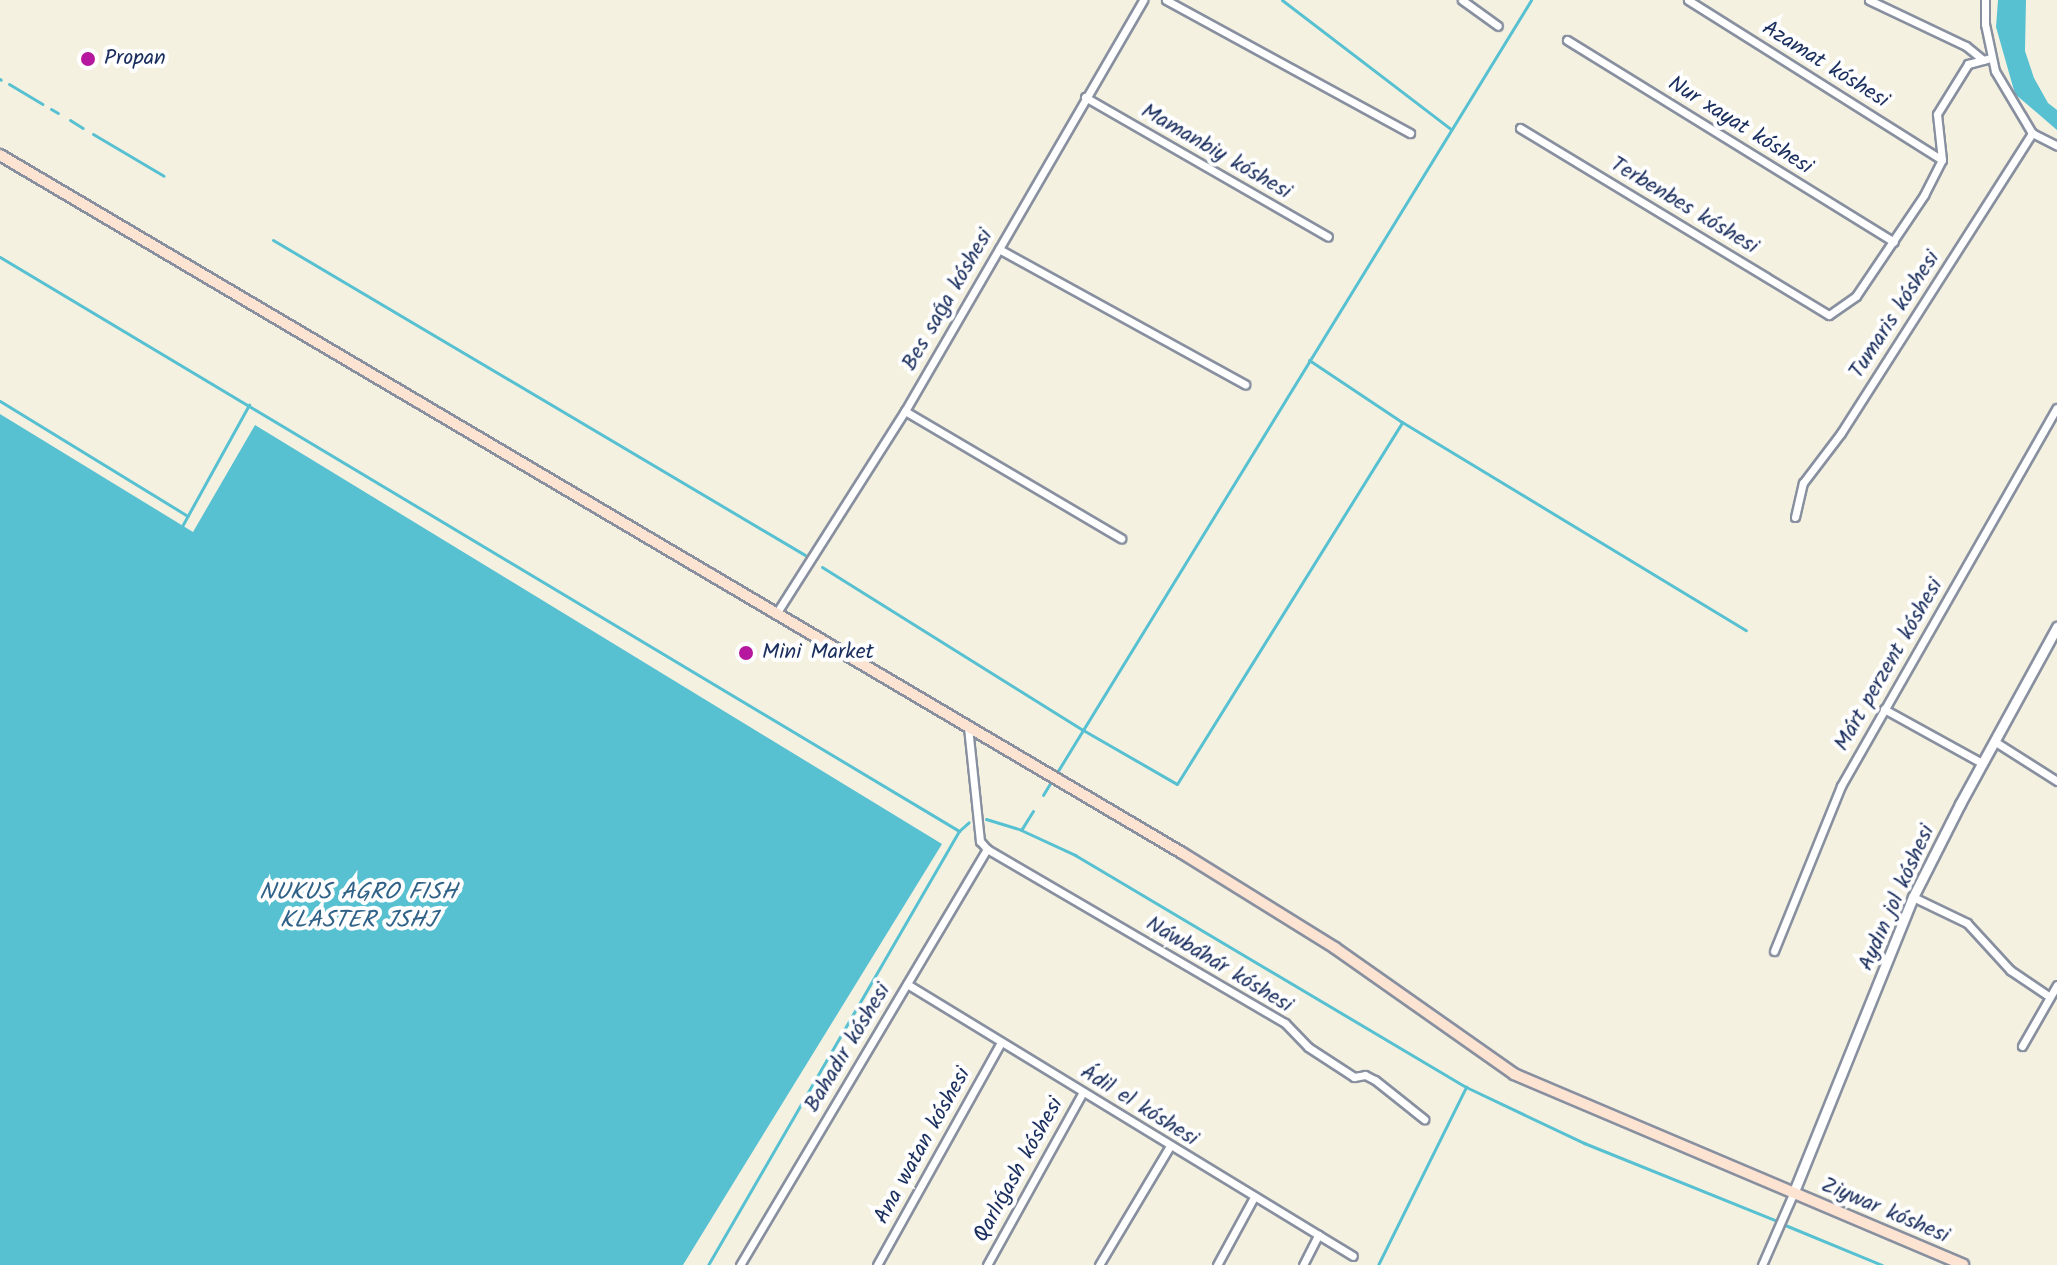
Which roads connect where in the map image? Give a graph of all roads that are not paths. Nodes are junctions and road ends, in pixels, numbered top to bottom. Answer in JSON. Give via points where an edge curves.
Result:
{"nodes":[{"id":1,"x":1143,"y":0,"type":"edge"},
{"id":2,"x":1166,"y":0,"type":"edge"},
{"id":3,"x":1462,"y":0,"type":"edge"},
{"id":4,"x":1688,"y":0,"type":"edge"},
{"id":5,"x":1869,"y":0,"type":"edge"},
{"id":6,"x":1985,"y":0,"type":"edge"},
{"id":7,"x":1498,"y":26,"type":"dead end"},
{"id":8,"x":1567,"y":40,"type":"dead end"},
{"id":9,"x":1987,"y":59,"type":"junction"},
{"id":10,"x":1085,"y":97,"type":"junction"},
{"id":11,"x":1520,"y":128,"type":"dead end"},
{"id":12,"x":1410,"y":133,"type":"dead end"},
{"id":13,"x":2032,"y":133,"type":"junction"},
{"id":14,"x":2057,"y":146,"type":"edge"},
{"id":15,"x":0,"y":155,"type":"edge"},
{"id":16,"x":1942,"y":160,"type":"junction"},
{"id":17,"x":1328,"y":237,"type":"dead end"},
{"id":18,"x":1894,"y":242,"type":"junction"},
{"id":19,"x":999,"y":249,"type":"junction"},
{"id":20,"x":1245,"y":384,"type":"dead end"},
{"id":21,"x":2057,"y":408,"type":"edge"},
{"id":22,"x":905,"y":411,"type":"junction"},
{"id":23,"x":1795,"y":517,"type":"dead end"},
{"id":24,"x":1121,"y":538,"type":"dead end"},
{"id":25,"x":776,"y":614,"type":"junction"},
{"id":26,"x":2057,"y":627,"type":"edge"},
{"id":27,"x":1884,"y":709,"type":"junction"},
{"id":28,"x":968,"y":727,"type":"junction"},
{"id":29,"x":1994,"y":741,"type":"junction"},
{"id":30,"x":1982,"y":763,"type":"junction"},
{"id":31,"x":2057,"y":781,"type":"edge"},
{"id":32,"x":987,"y":849,"type":"junction"},
{"id":33,"x":1913,"y":897,"type":"junction"},
{"id":34,"x":1774,"y":951,"type":"dead end"},
{"id":35,"x":907,"y":984,"type":"junction"},
{"id":36,"x":2057,"y":985,"type":"edge"},
{"id":37,"x":2050,"y":997,"type":"junction"},
{"id":38,"x":1000,"y":1044,"type":"junction"},
{"id":39,"x":2022,"y":1046,"type":"dead end"},
{"id":40,"x":1083,"y":1092,"type":"junction"},
{"id":41,"x":1424,"y":1119,"type":"dead end"},
{"id":42,"x":1170,"y":1146,"type":"junction"},
{"id":43,"x":1793,"y":1194,"type":"junction"},
{"id":44,"x":1254,"y":1197,"type":"junction"},
{"id":45,"x":1318,"y":1235,"type":"junction"},
{"id":46,"x":1353,"y":1256,"type":"dead end"},
{"id":47,"x":1937,"y":1260,"type":"edge"},
{"id":48,"x":740,"y":1265,"type":"edge"},
{"id":49,"x":877,"y":1265,"type":"edge"},
{"id":50,"x":987,"y":1265,"type":"edge"},
{"id":51,"x":1099,"y":1265,"type":"edge"},
{"id":52,"x":1217,"y":1265,"type":"edge"},
{"id":53,"x":1303,"y":1265,"type":"edge"},
{"id":54,"x":1762,"y":1265,"type":"edge"},
{"id":55,"x":1963,"y":1265,"type":"edge"}],
"edges":[{"from":1,"to":10,"type":"street","name":"Bes saǵa kóshesi"},
{"from":2,"to":12,"type":"street"},
{"from":3,"to":7,"type":"street"},
{"from":4,"to":16,"type":"street","name":"Azamat kóshesi"},
{"from":5,"to":9,"type":"street"},
{"from":6,"to":9,"type":"street"},
{"from":8,"to":18,"type":"street","name":"Nur xayat kóshesi"},
{"from":9,"to":13,"type":"street"},
{"from":9,"to":16,"type":"street","via":[[1968,64],[1937,114]]},
{"from":10,"to":17,"type":"street","name":"Mamanbiy kóshesi"},
{"from":10,"to":19,"type":"street","name":"Bes saǵa kóshesi"},
{"from":11,"to":18,"type":"street","name":"Terbenbes kóshesi","via":[[1829,315],[1856,296]]},
{"from":13,"to":14,"type":"street"},
{"from":13,"to":23,"type":"street","name":"Tumaris kóshesi","via":[[1849,421],[1803,483]]},
{"from":15,"to":25,"type":"main road","name":"Ziywar kóshesi"},
{"from":16,"to":18,"type":"street"},
{"from":19,"to":20,"type":"street"},
{"from":19,"to":22,"type":"street","name":"Bes saǵa kóshesi"},
{"from":21,"to":27,"type":"street","name":"Márt perzent kóshesi"},
{"from":22,"to":24,"type":"street"},
{"from":22,"to":25,"type":"street","name":"Bes saǵa kóshesi"},
{"from":25,"to":28,"type":"main road","name":"Ziywar kóshesi"},
{"from":26,"to":29,"type":"street","name":"Aydın jol kóshesi"},
{"from":27,"to":30,"type":"street"},
{"from":27,"to":34,"type":"street","name":"Márt perzent kóshesi","via":[[1841,786]]},
{"from":28,"to":32,"type":"street","via":[[980,841]]},
{"from":28,"to":43,"type":"main road","name":"Ziywar kóshesi","via":[[1335,948],[1514,1074]]},
{"from":29,"to":30,"type":"street","name":"Aydın jol kóshesi"},
{"from":29,"to":31,"type":"street"},
{"from":30,"to":33,"type":"street","name":"Aydın jol kóshesi"},
{"from":32,"to":35,"type":"street","name":"Bahadır kóshesi"},
{"from":32,"to":41,"type":"street","name":"Náwbáhár kóshesi","via":[[1285,1023],[1317,1053],[1354,1077],[1375,1080]]},
{"from":33,"to":37,"type":"street","via":[[1967,923],[2010,970]]},
{"from":33,"to":43,"type":"street","name":"Aydın jol kóshesi"},
{"from":35,"to":38,"type":"street","name":"Ádil el kóshesi"},
{"from":35,"to":48,"type":"street","name":"Bahadır kóshesi"},
{"from":36,"to":37,"type":"street"},
{"from":37,"to":39,"type":"street"},
{"from":38,"to":40,"type":"street","name":"Ádil el kóshesi"},
{"from":38,"to":49,"type":"street","name":"Ana watan kóshesi"},
{"from":40,"to":42,"type":"street","name":"Ádil el kóshesi"},
{"from":40,"to":50,"type":"street","name":"Qarlıǵash kóshesi"},
{"from":42,"to":44,"type":"street","name":"Ádil el kóshesi"},
{"from":42,"to":51,"type":"street"},
{"from":43,"to":47,"type":"main road","name":"Ziywar kóshesi"},
{"from":43,"to":54,"type":"street"},
{"from":44,"to":45,"type":"street","name":"Ádil el kóshesi"},
{"from":44,"to":52,"type":"street"},
{"from":45,"to":46,"type":"street","name":"Ádil el kóshesi"},
{"from":45,"to":53,"type":"street"},
{"from":47,"to":55,"type":"main road","name":"Ziywar kóshesi"}]}
